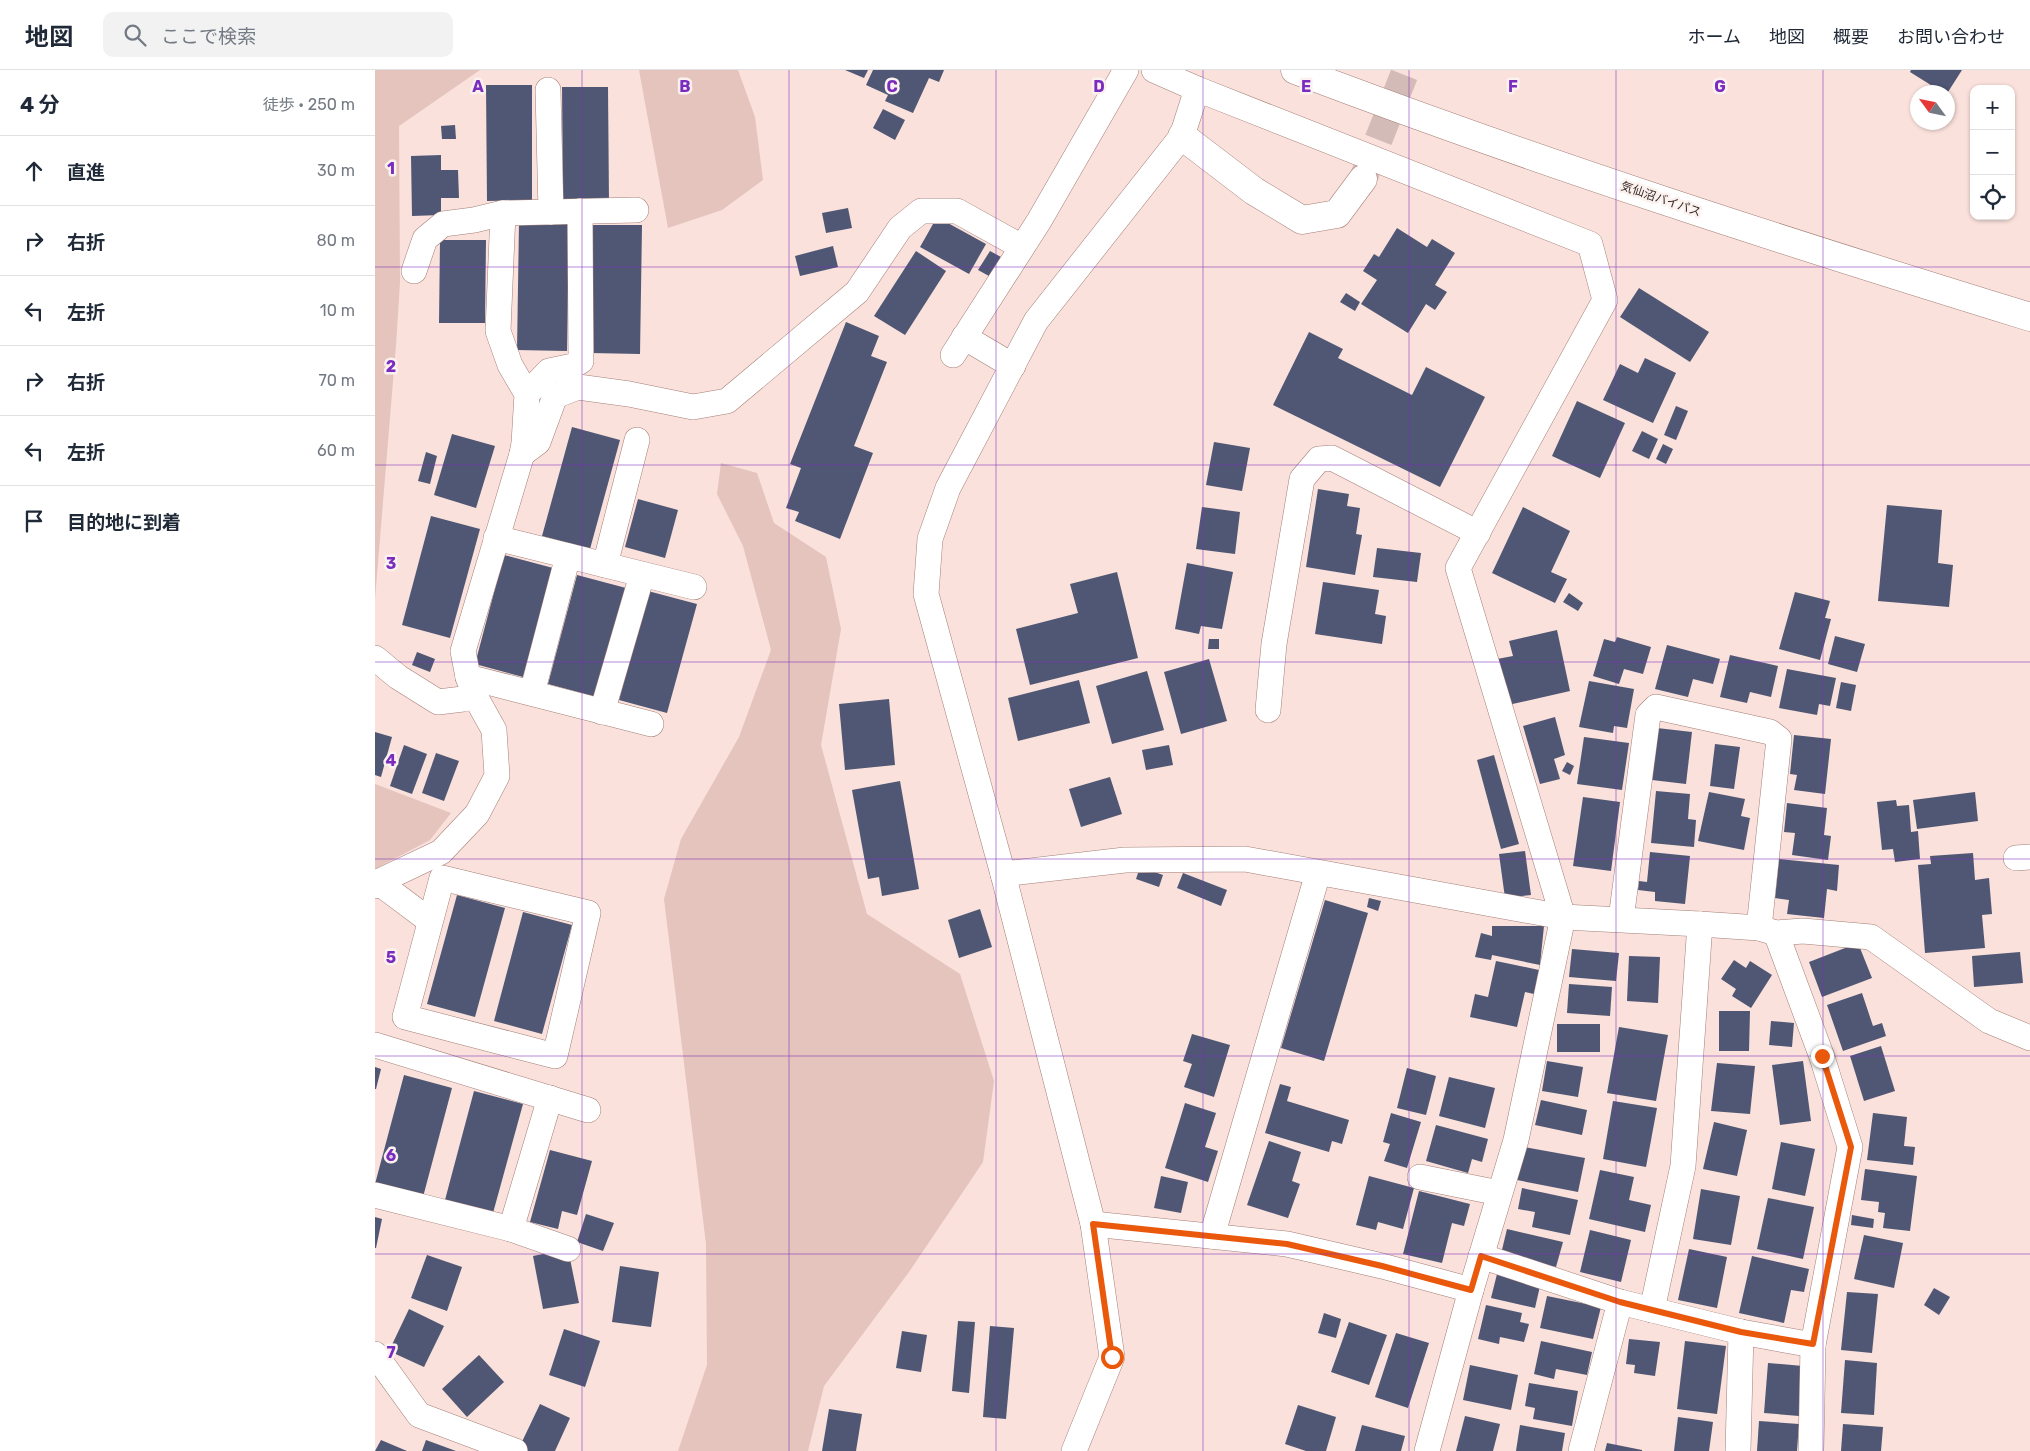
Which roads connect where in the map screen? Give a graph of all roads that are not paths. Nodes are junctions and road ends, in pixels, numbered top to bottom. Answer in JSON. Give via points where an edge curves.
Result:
{"nodes":[{"id":1,"x":1126,"y":70,"type":"edge"},
{"id":2,"x":1154,"y":70,"type":"edge"},
{"id":3,"x":1295,"y":70,"type":"edge"},
{"id":4,"x":1197,"y":89,"type":"junction"},
{"id":5,"x":548,"y":90,"type":"dead end"},
{"id":6,"x":1182,"y":136,"type":"junction"},
{"id":7,"x":1363,"y":179,"type":"tunnel mouth"},
{"id":8,"x":637,"y":210,"type":"dead end"},
{"id":9,"x":580,"y":211,"type":"junction"},
{"id":10,"x":503,"y":212,"type":"junction"},
{"id":11,"x":551,"y":212,"type":"junction"},
{"id":12,"x":1022,"y":247,"type":"junction"},
{"id":13,"x":414,"y":271,"type":"dead end"},
{"id":14,"x":2030,"y":317,"type":"edge"},
{"id":15,"x":1004,"y":361,"type":"junction"},
{"id":16,"x":527,"y":394,"type":"junction"},
{"id":17,"x":637,"y":440,"type":"dead end"},
{"id":18,"x":521,"y":454,"type":"junction"},
{"id":19,"x":1478,"y":533,"type":"junction"},
{"id":20,"x":496,"y":538,"type":"junction"},
{"id":21,"x":568,"y":556,"type":"junction"},
{"id":22,"x":605,"y":565,"type":"junction"},
{"id":23,"x":642,"y":575,"type":"junction"},
{"id":24,"x":694,"y":588,"type":"dead end"},
{"id":25,"x":375,"y":658,"type":"edge"},
{"id":26,"x":471,"y":686,"type":"junction"},
{"id":27,"x":532,"y":693,"type":"junction"},
{"id":28,"x":1268,"y":710,"type":"dead end"},
{"id":29,"x":602,"y":712,"type":"junction"},
{"id":30,"x":651,"y":724,"type":"dead end"},
{"id":31,"x":1318,"y":872,"type":"junction"},
{"id":32,"x":1003,"y":874,"type":"junction"},
{"id":33,"x":377,"y":884,"type":"edge"},
{"id":34,"x":1563,"y":917,"type":"junction"},
{"id":35,"x":1621,"y":919,"type":"junction"},
{"id":36,"x":430,"y":921,"type":"junction"},
{"id":37,"x":1700,"y":924,"type":"junction"},
{"id":38,"x":1768,"y":930,"type":"junction"},
{"id":39,"x":2030,"y":1038,"type":"edge"},
{"id":40,"x":375,"y":1045,"type":"edge"},
{"id":41,"x":550,"y":1098,"type":"junction"},
{"id":42,"x":588,"y":1110,"type":"dead end"},
{"id":43,"x":1420,"y":1177,"type":"dead end"},
{"id":44,"x":1499,"y":1193,"type":"junction"},
{"id":45,"x":375,"y":1195,"type":"edge"},
{"id":46,"x":1093,"y":1224,"type":"junction"},
{"id":47,"x":511,"y":1229,"type":"junction"},
{"id":48,"x":1212,"y":1236,"type":"junction"},
{"id":49,"x":568,"y":1249,"type":"dead end"},
{"id":50,"x":1481,"y":1256,"type":"junction"},
{"id":51,"x":1471,"y":1290,"type":"junction"},
{"id":52,"x":1620,"y":1302,"type":"junction"},
{"id":53,"x":1652,"y":1310,"type":"junction"},
{"id":54,"x":1741,"y":1332,"type":"junction"},
{"id":55,"x":1813,"y":1344,"type":"junction"},
{"id":56,"x":375,"y":1354,"type":"edge"},
{"id":57,"x":515,"y":1451,"type":"edge"},
{"id":58,"x":1074,"y":1451,"type":"edge"},
{"id":59,"x":1427,"y":1451,"type":"edge"},
{"id":60,"x":1581,"y":1451,"type":"edge"},
{"id":61,"x":1738,"y":1451,"type":"edge"},
{"id":62,"x":1811,"y":1451,"type":"edge"}],
"edges":[{"from":1,"to":12,"type":"street"},
{"from":2,"to":4,"type":"street"},
{"from":3,"to":14,"type":"main road","name":"気仙沼バイパス","via":[[1405,112],[1811,250]]},
{"from":4,"to":6,"type":"street"},
{"from":4,"to":19,"type":"street","via":[[1590,244],[1605,300]]},
{"from":5,"to":11,"type":"street"},
{"from":6,"to":7,"type":"main road","via":[[1254,191],[1302,220],[1337,214]]},
{"from":6,"to":15,"type":"street"},
{"from":8,"to":9,"type":"street"},
{"from":9,"to":11,"type":"street"},
{"from":9,"to":16,"type":"street","via":[[581,361],[549,371]]},
{"from":10,"to":11,"type":"street"},
{"from":10,"to":13,"type":"street","via":[[443,224],[425,239]]},
{"from":10,"to":16,"type":"street","via":[[498,331],[510,365]]},
{"from":12,"to":15,"type":"street","via":[[958,346]]},
{"from":12,"to":18,"type":"street","via":[[957,211],[921,211],[899,228],[857,292],[727,401],[693,407],[578,387],[555,396],[538,442]]},
{"from":15,"to":32,"type":"street","via":[[948,488],[930,540],[926,594]]},
{"from":16,"to":18,"type":"street"},
{"from":17,"to":22,"type":"street"},
{"from":18,"to":20,"type":"street"},
{"from":19,"to":28,"type":"street","via":[[1332,458],[1319,459],[1301,479],[1273,644]]},
{"from":19,"to":34,"type":"street","via":[[1458,568]]},
{"from":20,"to":21,"type":"street"},
{"from":20,"to":26,"type":"street","via":[[463,651]]},
{"from":21,"to":22,"type":"street"},
{"from":21,"to":27,"type":"street"},
{"from":22,"to":23,"type":"street"},
{"from":23,"to":24,"type":"street"},
{"from":23,"to":29,"type":"street"},
{"from":25,"to":26,"type":"street","via":[[438,702],[463,699]]},
{"from":26,"to":27,"type":"street"},
{"from":26,"to":33,"type":"street","via":[[494,730],[497,776],[477,814],[441,852]]},
{"from":27,"to":29,"type":"street"},
{"from":29,"to":30,"type":"street"},
{"from":31,"to":32,"type":"street","via":[[1245,859],[1125,860]]},
{"from":31,"to":34,"type":"street"},
{"from":31,"to":48,"type":"street"},
{"from":32,"to":46,"type":"street"},
{"from":33,"to":36,"type":"street"},
{"from":34,"to":35,"type":"street"},
{"from":34,"to":44,"type":"street","via":[[1516,1140]]},
{"from":35,"to":37,"type":"street"},
{"from":35,"to":38,"type":"street","via":[[1648,715],[1656,707],[1770,732],[1779,739]]},
{"from":36,"to":36,"type":"street","via":[[405,1017],[555,1056],[588,913],[442,878]]},
{"from":37,"to":38,"type":"street"},
{"from":37,"to":53,"type":"street","via":[[1683,1166]]},
{"from":38,"to":39,"type":"street","via":[[1871,937],[1989,1021]]},
{"from":38,"to":55,"type":"street","via":[[1822,1056],[1851,1147]]},
{"from":40,"to":41,"type":"street"},
{"from":41,"to":42,"type":"street"},
{"from":41,"to":47,"type":"street"},
{"from":43,"to":44,"type":"street"},
{"from":44,"to":50,"type":"street"},
{"from":45,"to":47,"type":"street"},
{"from":46,"to":48,"type":"street"},
{"from":46,"to":58,"type":"street","via":[[1112,1357]]},
{"from":47,"to":49,"type":"street"},
{"from":48,"to":51,"type":"street","via":[[1287,1244]]},
{"from":50,"to":51,"type":"street"},
{"from":50,"to":52,"type":"street"},
{"from":51,"to":59,"type":"street"},
{"from":52,"to":53,"type":"street"},
{"from":52,"to":60,"type":"street"},
{"from":53,"to":54,"type":"street"},
{"from":54,"to":55,"type":"street"},
{"from":54,"to":61,"type":"street"},
{"from":55,"to":62,"type":"street"},
{"from":56,"to":57,"type":"street","via":[[419,1415]]}]}
